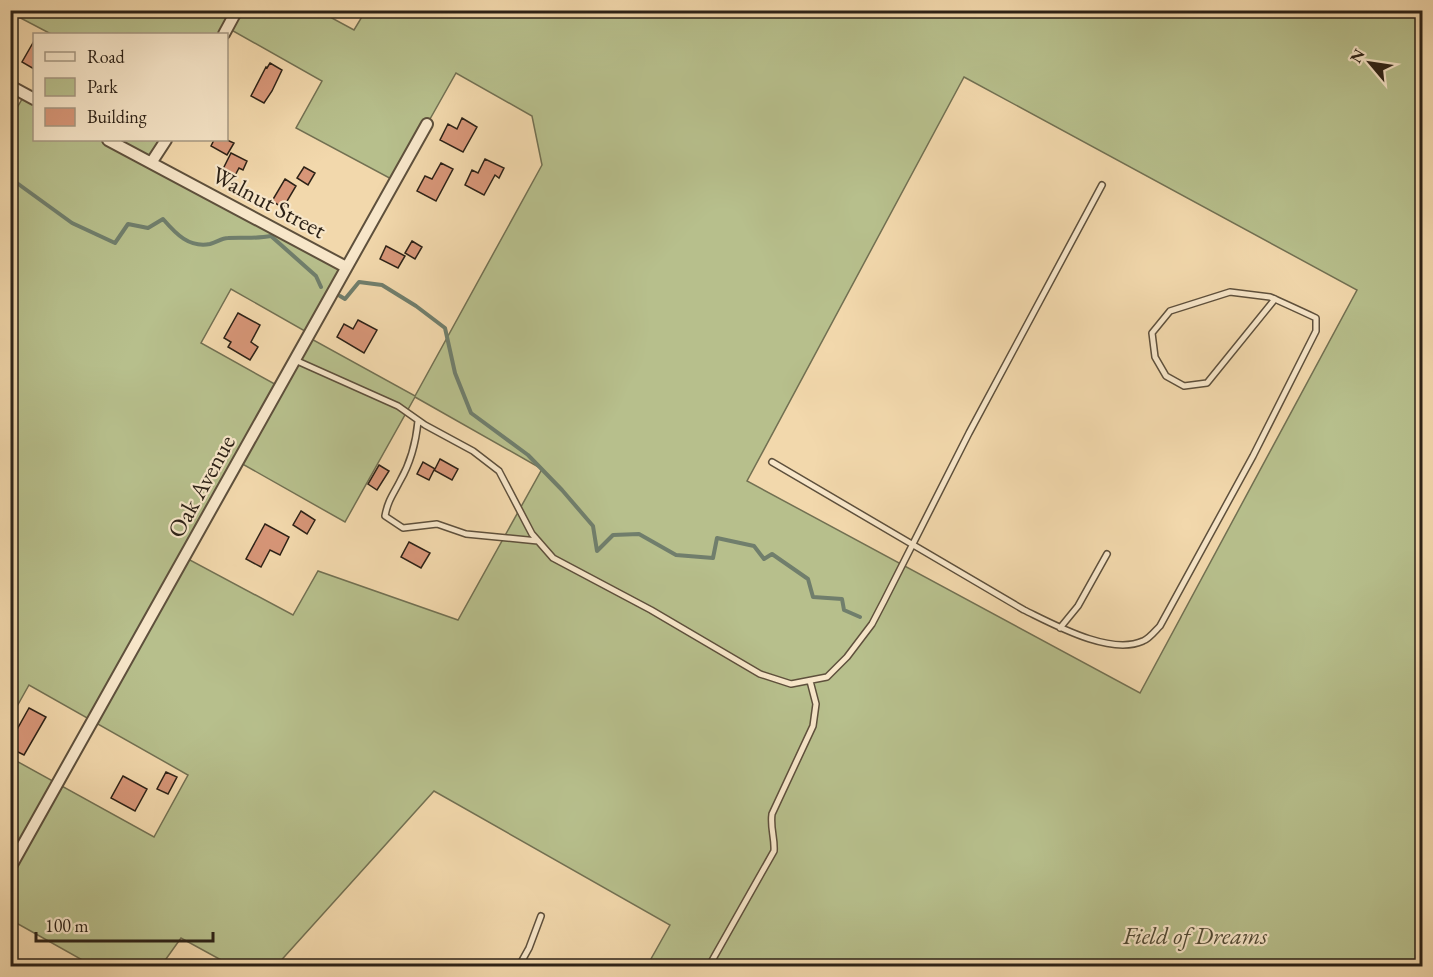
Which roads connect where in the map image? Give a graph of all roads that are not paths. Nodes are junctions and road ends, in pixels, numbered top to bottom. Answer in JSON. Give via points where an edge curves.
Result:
{"nodes":[{"id":1,"x":237,"y":10,"type":"edge"},
{"id":2,"x":225,"y":33,"type":"edge"},
{"id":3,"x":10,"y":86,"type":"edge"},
{"id":4,"x":33,"y":98,"type":"edge"},
{"id":5,"x":427,"y":124,"type":"dead end"},
{"id":6,"x":110,"y":141,"type":"edge"},
{"id":7,"x":165,"y":141,"type":"edge"},
{"id":8,"x":151,"y":163,"type":"junction"},
{"id":9,"x":1102,"y":184,"type":"dead end"},
{"id":10,"x":346,"y":267,"type":"junction"},
{"id":11,"x":1275,"y":299,"type":"junction"},
{"id":12,"x":296,"y":360,"type":"junction"},
{"id":13,"x":418,"y":421,"type":"junction"},
{"id":14,"x":772,"y":462,"type":"dead end"},
{"id":15,"x":538,"y":541,"type":"junction"},
{"id":16,"x":912,"y":544,"type":"junction"},
{"id":17,"x":1107,"y":554,"type":"dead end"},
{"id":18,"x":1060,"y":628,"type":"junction"},
{"id":19,"x":810,"y":681,"type":"junction"},
{"id":20,"x":10,"y":868,"type":"edge"},
{"id":21,"x":541,"y":916,"type":"dead end"},
{"id":22,"x":519,"y":966,"type":"edge"},
{"id":23,"x":709,"y":966,"type":"edge"}],
"edges":[{"from":1,"to":2,"type":"street"},
{"from":3,"to":4,"type":"street"},
{"from":5,"to":10,"type":"street","name":"Oak Avenue"},
{"from":6,"to":8,"type":"street","name":"Walnut Street"},
{"from":7,"to":8,"type":"street"},
{"from":8,"to":10,"type":"street","name":"Walnut Street"},
{"from":9,"to":16,"type":"lane"},
{"from":10,"to":12,"type":"street","name":"Oak Avenue"},
{"from":11,"to":11,"type":"lane","via":[[1207,383],[1184,386],[1166,376],[1155,357],[1152,333],[1170,311],[1230,292]]},
{"from":11,"to":18,"type":"lane","via":[[1316,318],[1316,331],[1161,626],[1144,641],[1125,645],[1096,641]]},
{"from":12,"to":13,"type":"lane","via":[[398,406]]},
{"from":12,"to":20,"type":"street","name":"Oak Avenue"},
{"from":13,"to":15,"type":"lane","via":[[473,451],[499,471]]},
{"from":13,"to":15,"type":"lane","via":[[416,445],[388,500],[385,516],[403,528],[437,524],[466,534]]},
{"from":14,"to":16,"type":"lane"},
{"from":15,"to":19,"type":"lane","via":[[553,558],[760,674],[791,684]]},
{"from":16,"to":18,"type":"lane"},
{"from":16,"to":19,"type":"lane","via":[[872,624],[827,677]]},
{"from":17,"to":18,"type":"lane","via":[[1078,606]]},
{"from":19,"to":23,"type":"lane","via":[[816,704],[813,726],[771,814],[774,851]]},
{"from":21,"to":22,"type":"lane"}]}
